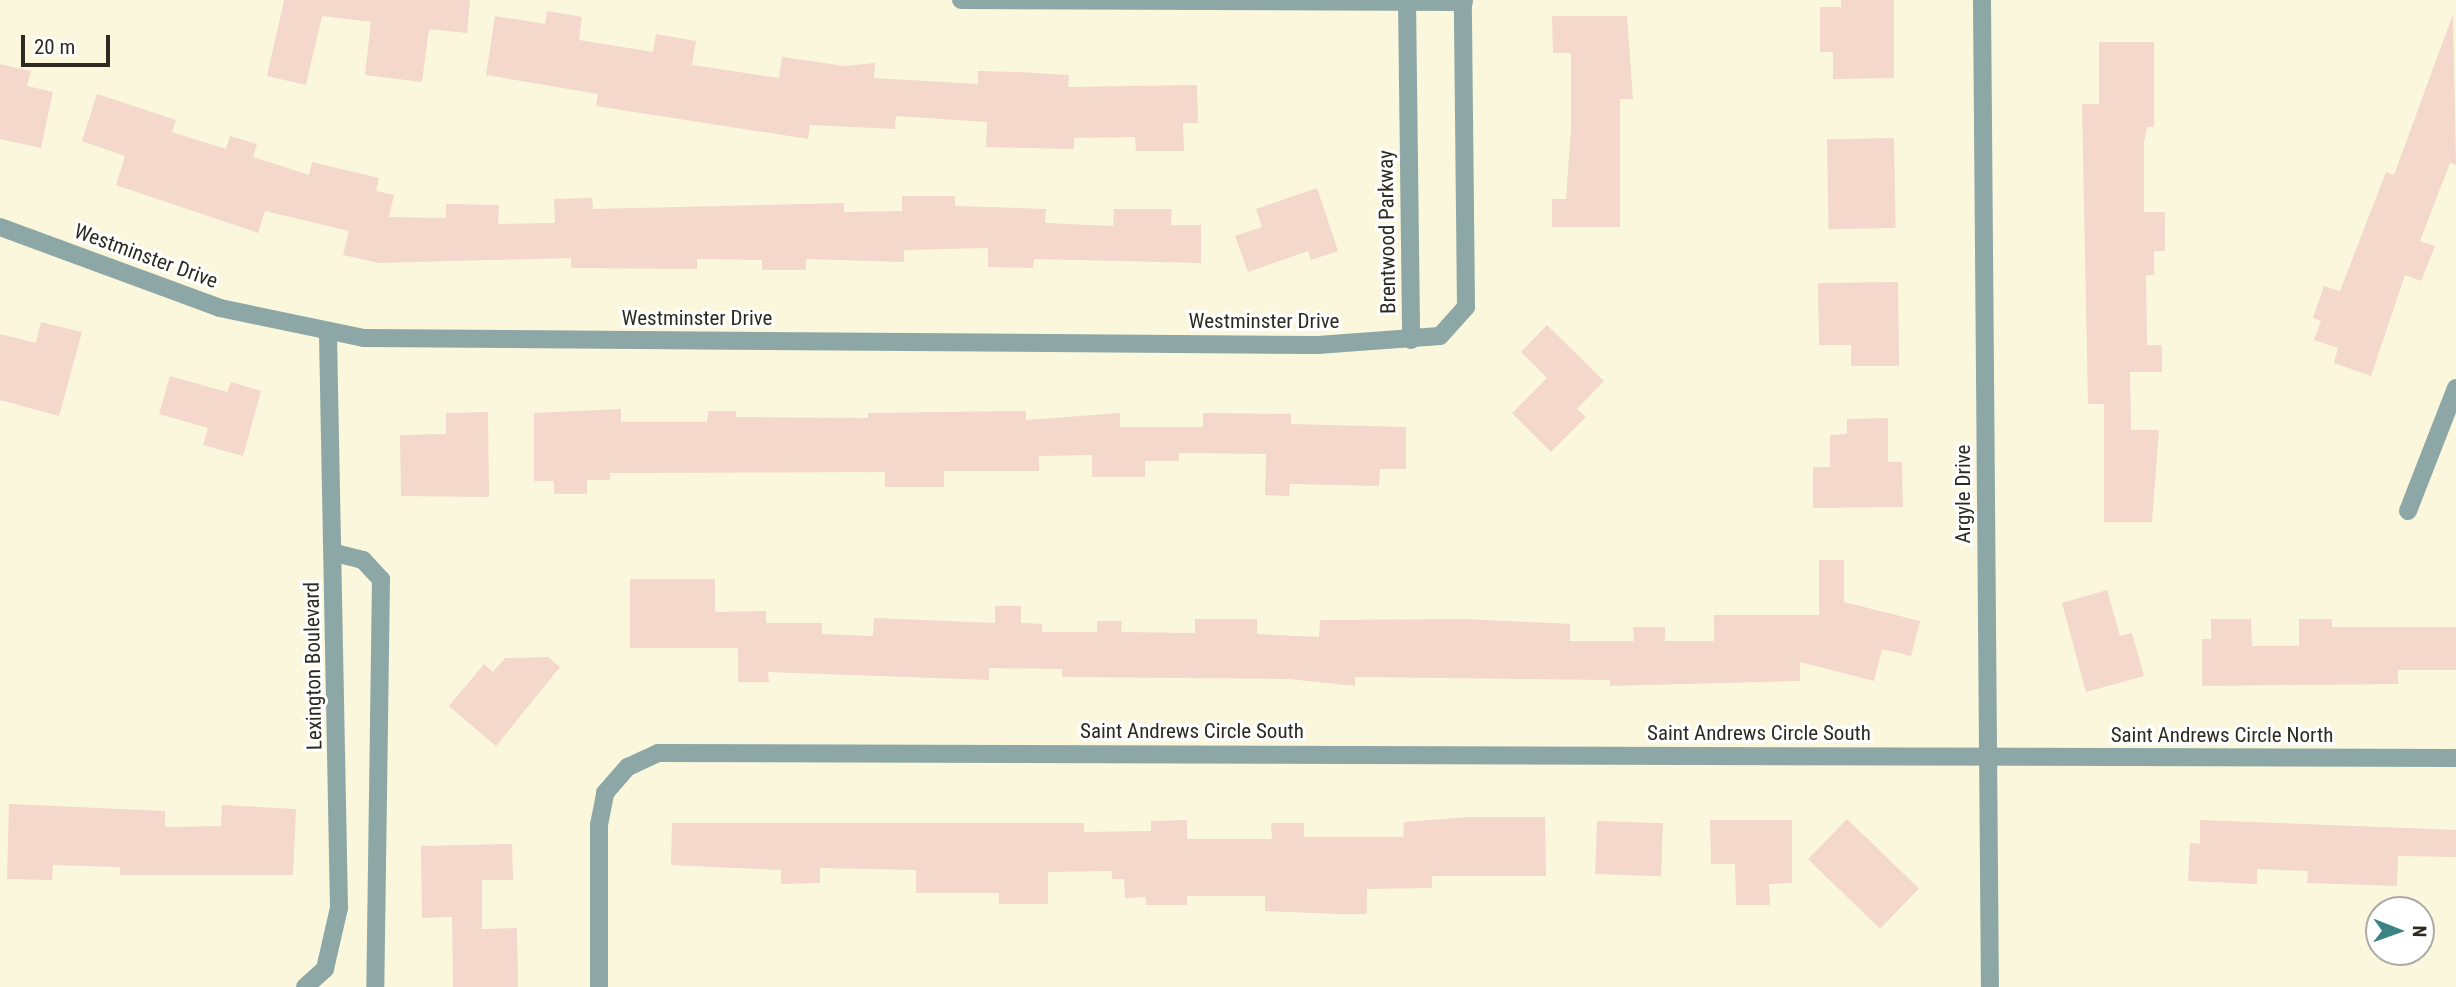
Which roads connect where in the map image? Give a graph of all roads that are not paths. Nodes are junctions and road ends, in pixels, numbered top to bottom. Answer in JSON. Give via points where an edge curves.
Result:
{"nodes":[{"id":1,"x":961,"y":0,"type":"edge"},
{"id":2,"x":1982,"y":0,"type":"edge"},
{"id":3,"x":1408,"y":1,"type":"edge"},
{"id":4,"x":1464,"y":1,"type":"edge"},
{"id":5,"x":0,"y":227,"type":"edge"},
{"id":6,"x":328,"y":333,"type":"junction"},
{"id":7,"x":1411,"y":340,"type":"junction"},
{"id":8,"x":2456,"y":388,"type":"edge"},
{"id":9,"x":2408,"y":511,"type":"dead end"},
{"id":10,"x":335,"y":553,"type":"junction"},
{"id":11,"x":1988,"y":757,"type":"junction"},
{"id":12,"x":2456,"y":758,"type":"edge"},
{"id":13,"x":305,"y":987,"type":"edge"},
{"id":14,"x":375,"y":987,"type":"edge"},
{"id":15,"x":598,"y":987,"type":"edge"},
{"id":16,"x":1990,"y":987,"type":"edge"}],
"edges":[{"from":1,"to":3,"type":"street"},
{"from":2,"to":11,"type":"street","name":"Argyle Drive"},
{"from":3,"to":4,"type":"street"},
{"from":3,"to":7,"type":"street","name":"Brentwood Parkway"},
{"from":4,"to":7,"type":"street","name":"Brentwood Parkway","via":[[1466,307],[1440,336]]},
{"from":5,"to":6,"type":"street","name":"Westminster Drive","via":[[220,307]]},
{"from":6,"to":7,"type":"street","name":"Westminster Drive","via":[[402,340]]},
{"from":6,"to":10,"type":"street","name":"Lexington Boulevard"},
{"from":8,"to":9,"type":"street"},
{"from":10,"to":13,"type":"street","name":"Lexington Boulevard","via":[[339,908],[325,969]]},
{"from":10,"to":14,"type":"street","via":[[363,560],[381,579]]},
{"from":11,"to":12,"type":"street","name":"Saint Andrews Circle North"},
{"from":11,"to":15,"type":"street","name":"Saint Andrews Circle South","via":[[658,753],[628,767],[605,793],[599,825]]},
{"from":11,"to":16,"type":"street","name":"Argyle Drive"}]}
